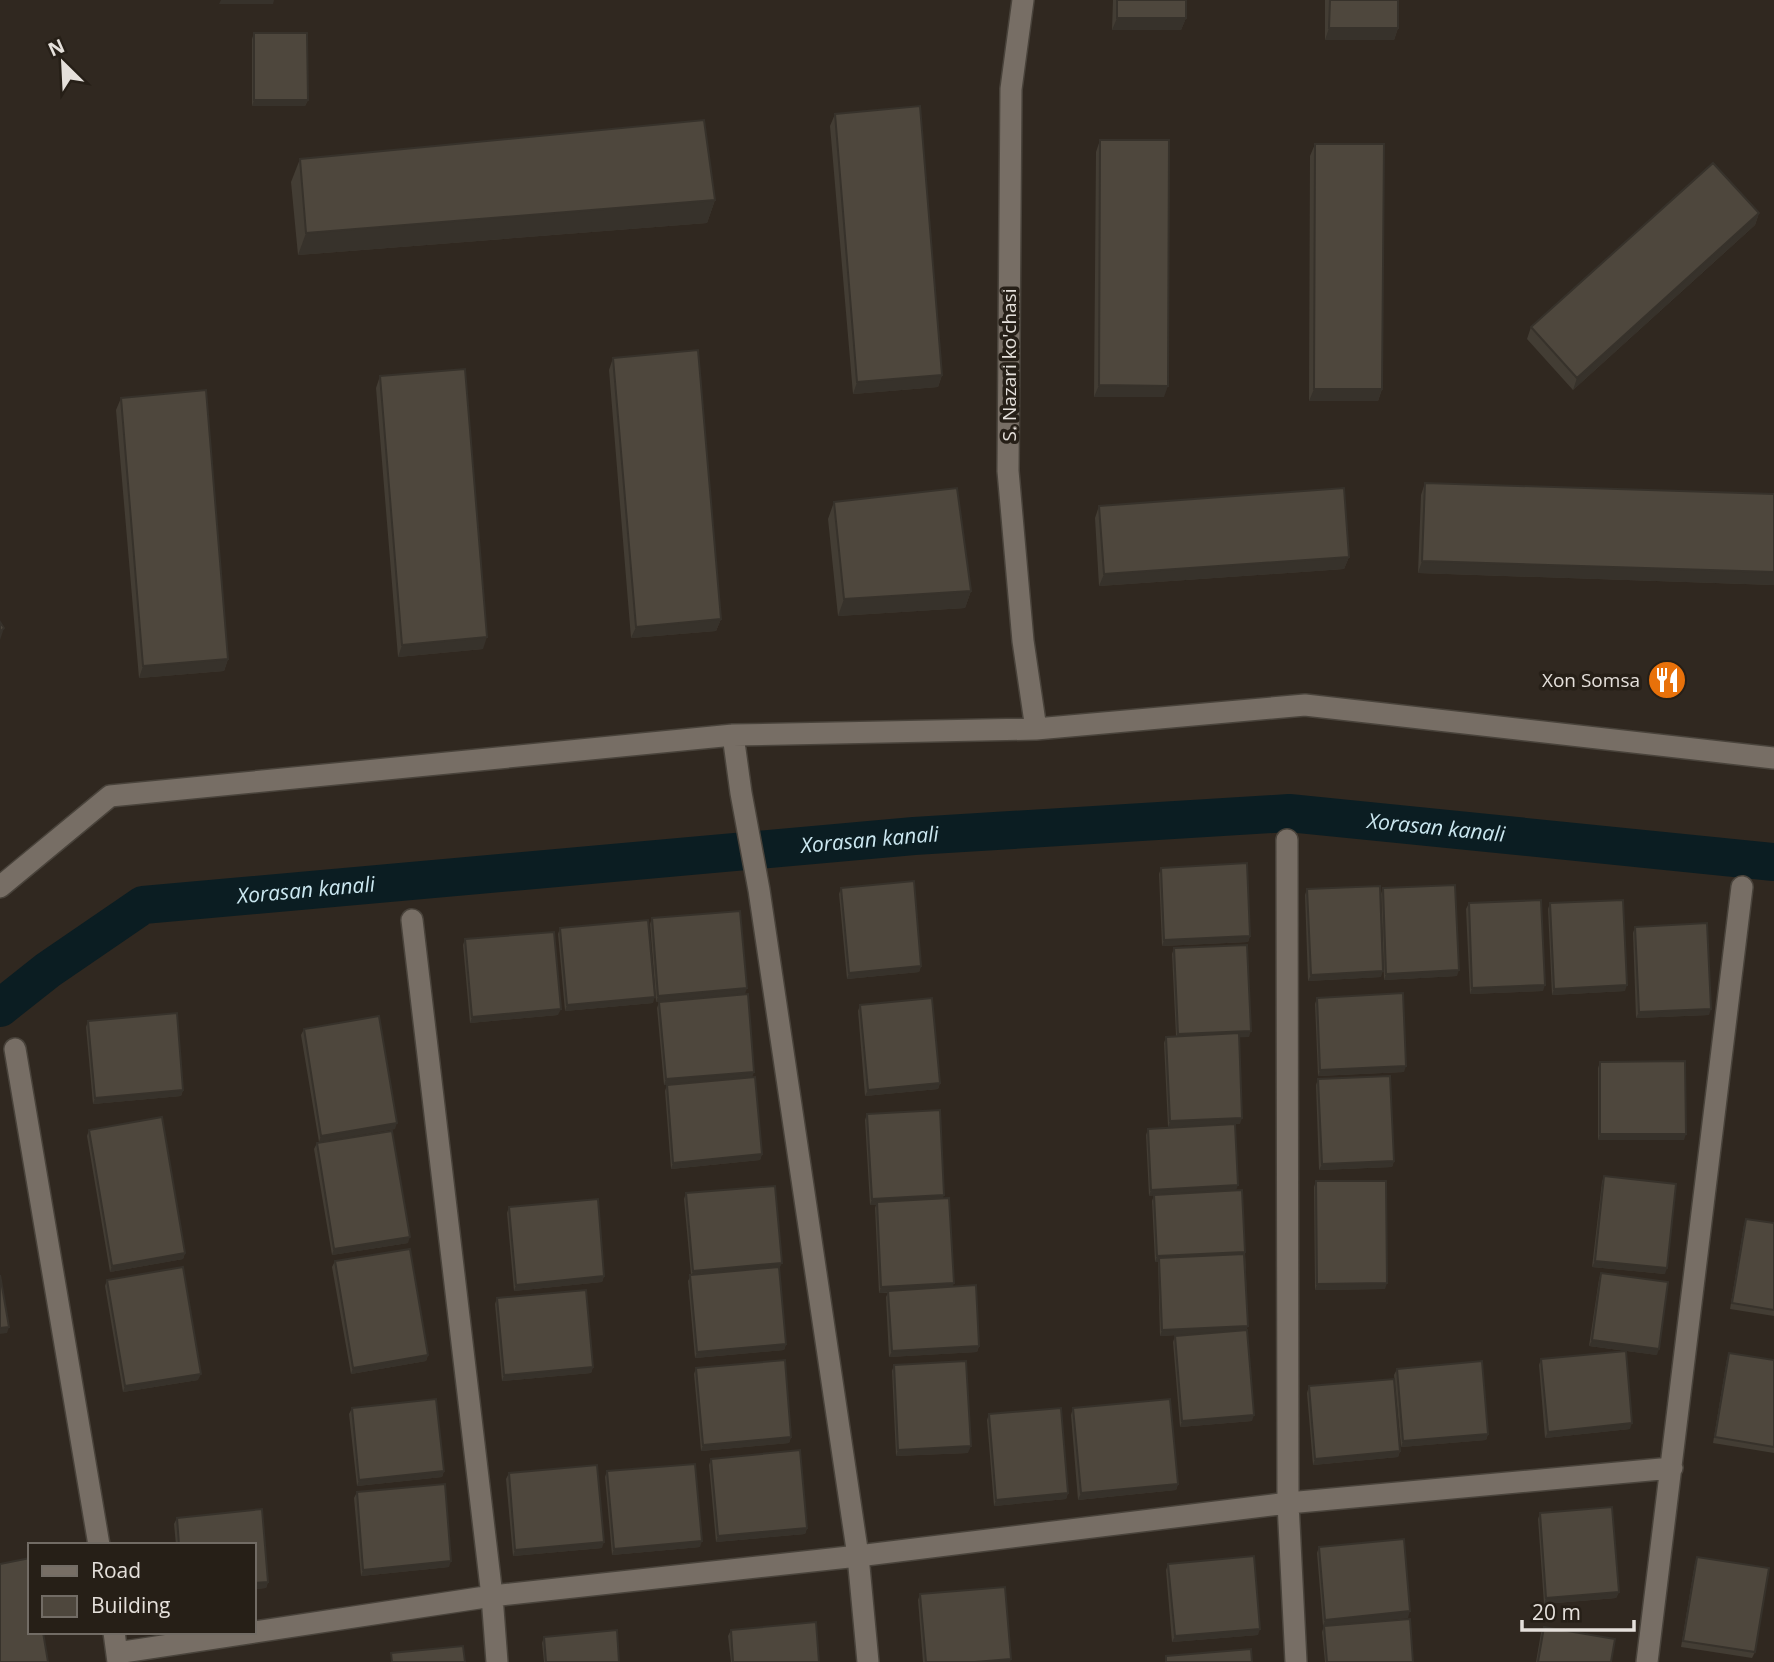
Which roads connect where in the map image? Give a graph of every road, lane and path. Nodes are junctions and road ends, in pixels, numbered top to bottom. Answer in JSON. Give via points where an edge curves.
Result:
{"nodes":[{"id":1,"x":1023,"y":0,"type":"edge"},
{"id":2,"x":1036,"y":729,"type":"junction"},
{"id":3,"x":733,"y":735,"type":"junction"},
{"id":4,"x":1774,"y":758,"type":"edge"},
{"id":5,"x":1287,"y":840,"type":"dead end"},
{"id":6,"x":0,"y":887,"type":"edge"},
{"id":7,"x":1742,"y":887,"type":"dead end"},
{"id":8,"x":412,"y":920,"type":"dead end"},
{"id":9,"x":15,"y":1049,"type":"dead end"},
{"id":10,"x":1672,"y":1468,"type":"junction"},
{"id":11,"x":1288,"y":1503,"type":"junction"},
{"id":12,"x":99,"y":1543,"type":"edge"},
{"id":13,"x":858,"y":1556,"type":"junction"},
{"id":14,"x":492,"y":1596,"type":"junction"},
{"id":15,"x":256,"y":1629,"type":"edge"},
{"id":16,"x":222,"y":1634,"type":"edge"},
{"id":17,"x":116,"y":1649,"type":"edge"},
{"id":18,"x":497,"y":1662,"type":"edge"},
{"id":19,"x":867,"y":1662,"type":"edge"},
{"id":20,"x":1296,"y":1662,"type":"edge"},
{"id":21,"x":1647,"y":1662,"type":"edge"}],
"edges":[{"from":1,"to":2,"type":"street","name":"S. Nazari ko'chasi","via":[[1011,89],[1008,471]]},
{"from":2,"to":3,"type":"street"},
{"from":2,"to":4,"type":"street","via":[[1305,705]]},
{"from":3,"to":6,"type":"street","via":[[110,796]]},
{"from":3,"to":13,"type":"street"},
{"from":5,"to":11,"type":"street"},
{"from":7,"to":10,"type":"street"},
{"from":8,"to":14,"type":"street"},
{"from":9,"to":12,"type":"street"},
{"from":10,"to":11,"type":"street"},
{"from":10,"to":21,"type":"street"},
{"from":11,"to":13,"type":"street"},
{"from":11,"to":20,"type":"street"},
{"from":13,"to":14,"type":"street"},
{"from":13,"to":19,"type":"street"},
{"from":14,"to":15,"type":"street"},
{"from":14,"to":18,"type":"street"},
{"from":16,"to":17,"type":"street"}]}
